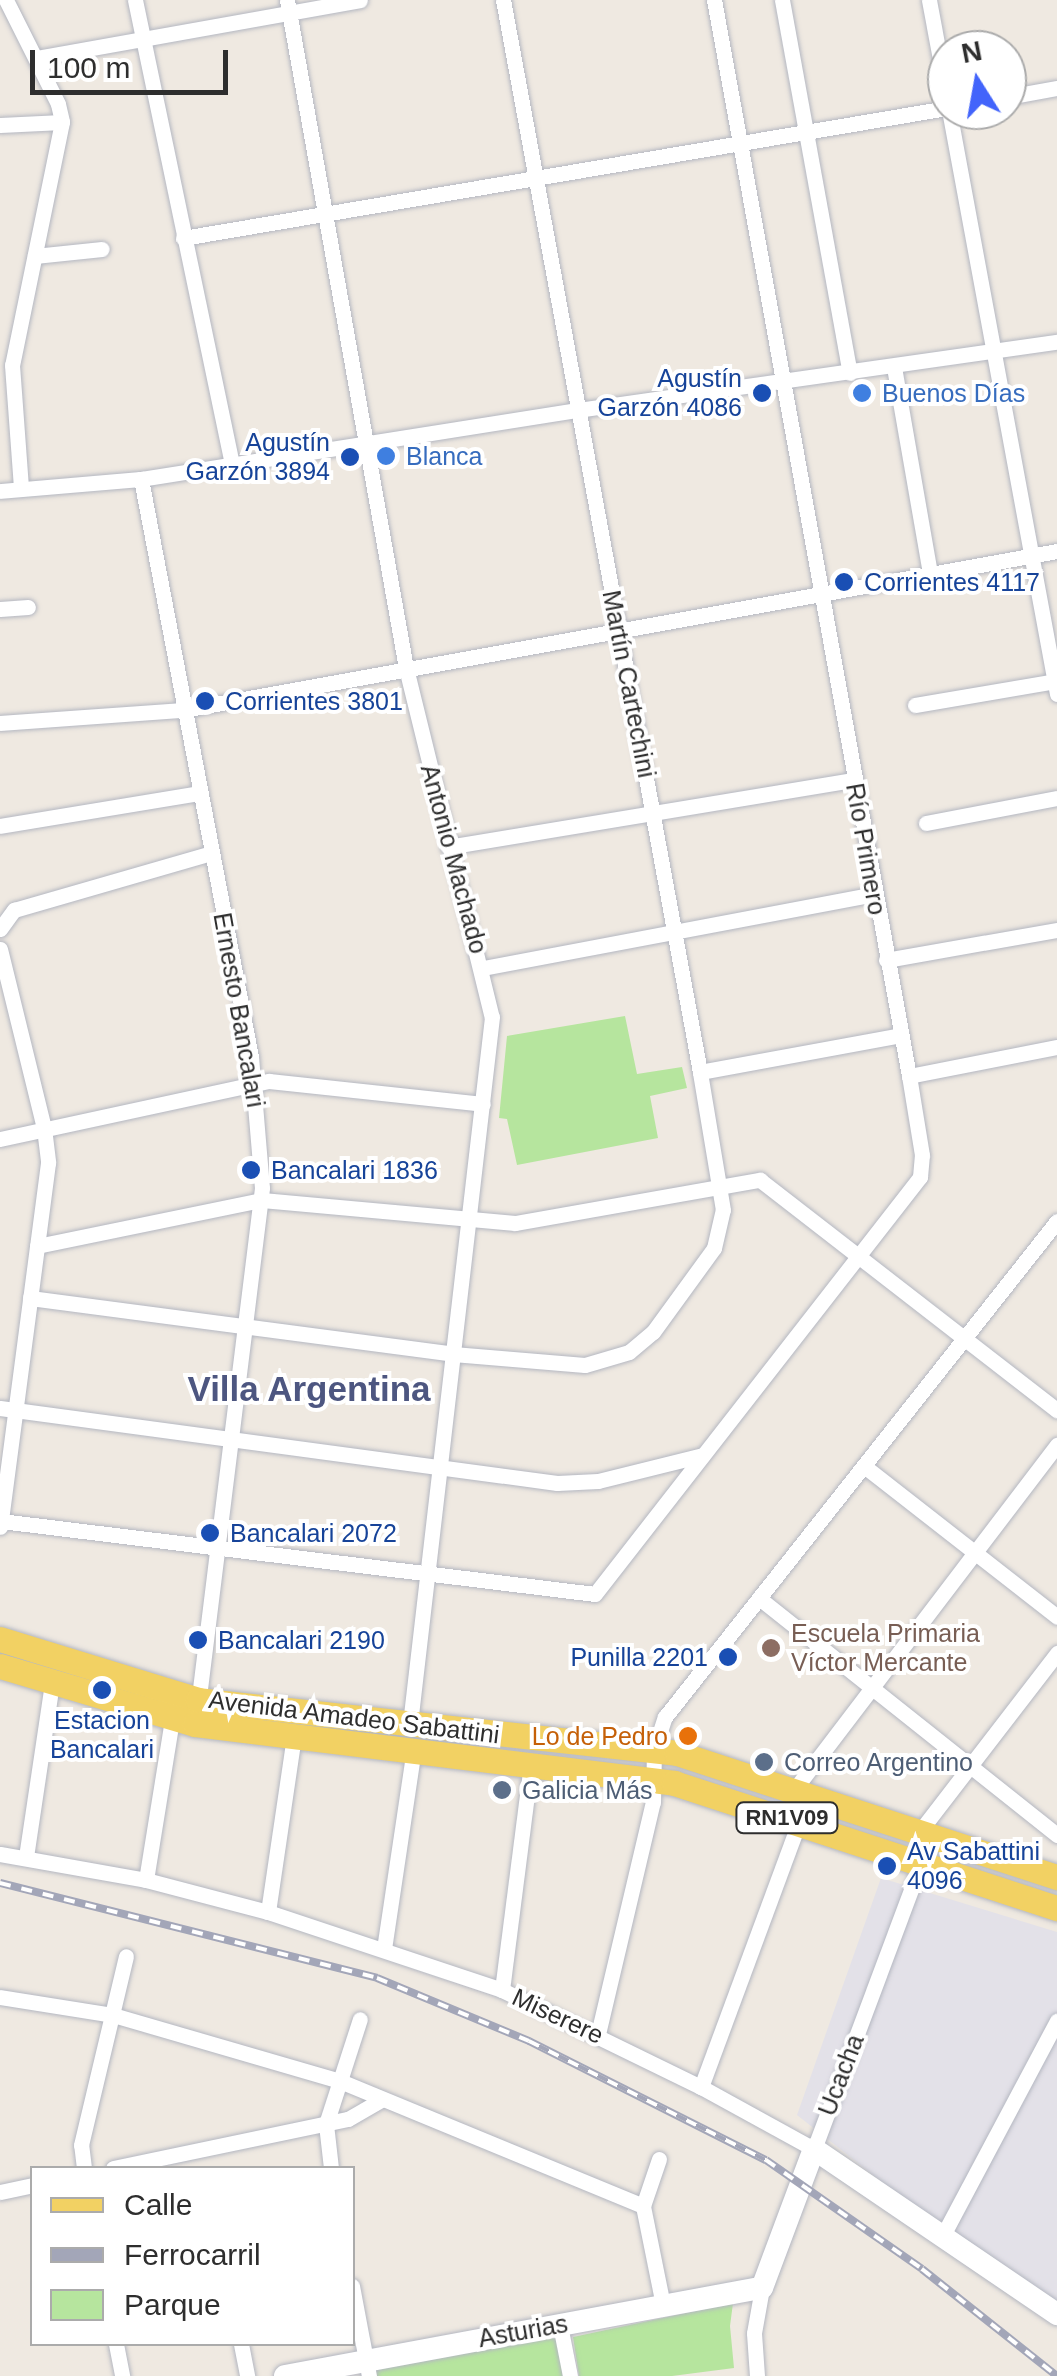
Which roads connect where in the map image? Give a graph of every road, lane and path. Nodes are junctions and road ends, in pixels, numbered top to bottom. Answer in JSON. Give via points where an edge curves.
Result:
{"nodes":[{"id":1,"x":6,"y":0,"type":"edge"},
{"id":2,"x":136,"y":0,"type":"edge"},
{"id":3,"x":360,"y":0,"type":"edge"},
{"id":4,"x":503,"y":0,"type":"edge"},
{"id":5,"x":714,"y":0,"type":"edge"},
{"id":6,"x":782,"y":0,"type":"edge"},
{"id":7,"x":929,"y":0,"type":"edge"},
{"id":8,"x":288,"y":6,"type":"edge"},
{"id":9,"x":935,"y":30,"type":"edge"},
{"id":10,"x":143,"y":39,"type":"junction"},
{"id":11,"x":36,"y":58,"type":"junction"},
{"id":12,"x":1057,"y":88,"type":"edge"},
{"id":13,"x":1027,"y":93,"type":"edge"},
{"id":14,"x":927,"y":112,"type":"edge"},
{"id":15,"x":62,"y":122,"type":"junction"},
{"id":16,"x":0,"y":125,"type":"edge"},
{"id":17,"x":952,"y":130,"type":"edge"},
{"id":18,"x":806,"y":132,"type":"junction"},
{"id":19,"x":740,"y":143,"type":"junction"},
{"id":20,"x":535,"y":178,"type":"junction"},
{"id":21,"x":324,"y":214,"type":"junction"},
{"id":22,"x":184,"y":238,"type":"junction"},
{"id":23,"x":102,"y":250,"type":"dead end"},
{"id":24,"x":36,"y":256,"type":"junction"},
{"id":25,"x":1057,"y":342,"type":"edge"},
{"id":26,"x":994,"y":351,"type":"junction"},
{"id":27,"x":894,"y":367,"type":"junction"},
{"id":28,"x":850,"y":373,"type":"junction"},
{"id":29,"x":783,"y":383,"type":"junction"},
{"id":30,"x":577,"y":410,"type":"junction"},
{"id":31,"x":366,"y":442,"type":"junction"},
{"id":32,"x":232,"y":464,"type":"junction"},
{"id":33,"x":141,"y":479,"type":"junction"},
{"id":34,"x":21,"y":489,"type":"junction"},
{"id":35,"x":0,"y":491,"type":"edge"},
{"id":36,"x":1057,"y":551,"type":"edge"},
{"id":37,"x":1031,"y":555,"type":"junction"},
{"id":38,"x":930,"y":573,"type":"junction"},
{"id":39,"x":820,"y":592,"type":"junction"},
{"id":40,"x":28,"y":607,"type":"dead end"},
{"id":41,"x":0,"y":609,"type":"edge"},
{"id":42,"x":618,"y":630,"type":"junction"},
{"id":43,"x":406,"y":668,"type":"junction"},
{"id":44,"x":1056,"y":687,"type":"edge"},
{"id":45,"x":914,"y":706,"type":"dead end"},
{"id":46,"x":183,"y":710,"type":"junction"},
{"id":47,"x":0,"y":723,"type":"edge"},
{"id":48,"x":854,"y":780,"type":"junction"},
{"id":49,"x":200,"y":794,"type":"junction"},
{"id":50,"x":1057,"y":798,"type":"edge"},
{"id":51,"x":653,"y":813,"type":"junction"},
{"id":52,"x":926,"y":822,"type":"dead end"},
{"id":53,"x":0,"y":826,"type":"edge"},
{"id":54,"x":448,"y":847,"type":"junction"},
{"id":55,"x":211,"y":853,"type":"junction"},
{"id":56,"x":874,"y":894,"type":"junction"},
{"id":57,"x":0,"y":929,"type":"edge"},
{"id":58,"x":1057,"y":930,"type":"edge"},
{"id":59,"x":675,"y":932,"type":"junction"},
{"id":60,"x":0,"y":949,"type":"edge"},
{"id":61,"x":886,"y":960,"type":"junction"},
{"id":62,"x":483,"y":968,"type":"junction"},
{"id":63,"x":900,"y":1035,"type":"junction"},
{"id":64,"x":1057,"y":1047,"type":"edge"},
{"id":65,"x":700,"y":1072,"type":"junction"},
{"id":66,"x":908,"y":1076,"type":"junction"},
{"id":67,"x":254,"y":1082,"type":"junction"},
{"id":68,"x":483,"y":1104,"type":"junction"},
{"id":69,"x":44,"y":1128,"type":"junction"},
{"id":70,"x":0,"y":1139,"type":"edge"},
{"id":71,"x":719,"y":1186,"type":"junction"},
{"id":72,"x":262,"y":1200,"type":"junction"},
{"id":73,"x":470,"y":1220,"type":"junction"},
{"id":74,"x":1057,"y":1221,"type":"edge"},
{"id":75,"x":37,"y":1246,"type":"junction"},
{"id":76,"x":859,"y":1256,"type":"junction"},
{"id":77,"x":30,"y":1298,"type":"junction"},
{"id":78,"x":245,"y":1329,"type":"junction"},
{"id":79,"x":964,"y":1339,"type":"junction"},
{"id":80,"x":453,"y":1354,"type":"junction"},
{"id":81,"x":8,"y":1409,"type":"edge"},
{"id":82,"x":1057,"y":1410,"type":"edge"},
{"id":83,"x":231,"y":1440,"type":"junction"},
{"id":84,"x":1057,"y":1445,"type":"edge"},
{"id":85,"x":703,"y":1454,"type":"junction"},
{"id":86,"x":864,"y":1466,"type":"junction"},
{"id":87,"x":439,"y":1468,"type":"junction"},
{"id":88,"x":0,"y":1524,"type":"edge"},
{"id":89,"x":218,"y":1548,"type":"junction"},
{"id":90,"x":974,"y":1552,"type":"junction"},
{"id":91,"x":427,"y":1575,"type":"junction"},
{"id":92,"x":759,"y":1598,"type":"junction"},
{"id":93,"x":1057,"y":1617,"type":"edge"},
{"id":94,"x":0,"y":1639,"type":"edge"},
{"id":95,"x":1057,"y":1653,"type":"edge"},
{"id":96,"x":0,"y":1666,"type":"edge"},
{"id":97,"x":52,"y":1683,"type":"junction"},
{"id":98,"x":870,"y":1687,"type":"junction"},
{"id":99,"x":189,"y":1714,"type":"junction"},
{"id":100,"x":294,"y":1735,"type":"junction"},
{"id":101,"x":412,"y":1737,"type":"junction"},
{"id":102,"x":654,"y":1750,"type":"junction"},
{"id":103,"x":532,"y":1764,"type":"junction"},
{"id":104,"x":968,"y":1766,"type":"junction"},
{"id":105,"x":652,"y":1780,"type":"junction"},
{"id":106,"x":794,"y":1790,"type":"junction"},
{"id":107,"x":799,"y":1822,"type":"junction"},
{"id":108,"x":920,"y":1831,"type":"junction"},
{"id":109,"x":1057,"y":1835,"type":"edge"},
{"id":110,"x":0,"y":1854,"type":"edge"},
{"id":111,"x":26,"y":1857,"type":"junction"},
{"id":112,"x":921,"y":1863,"type":"junction"},
{"id":113,"x":1057,"y":1878,"type":"edge"},
{"id":114,"x":146,"y":1880,"type":"junction"},
{"id":115,"x":1057,"y":1908,"type":"edge"},
{"id":116,"x":268,"y":1912,"type":"junction"},
{"id":117,"x":384,"y":1949,"type":"junction"},
{"id":118,"x":126,"y":1956,"type":"dead end"},
{"id":119,"x":502,"y":1990,"type":"junction"},
{"id":120,"x":0,"y":1997,"type":"edge"},
{"id":121,"x":113,"y":2015,"type":"junction"},
{"id":122,"x":360,"y":2019,"type":"dead end"},
{"id":123,"x":1057,"y":2021,"type":"edge"},
{"id":124,"x":598,"y":2034,"type":"junction"},
{"id":125,"x":340,"y":2081,"type":"junction"},
{"id":126,"x":702,"y":2086,"type":"junction"},
{"id":127,"x":382,"y":2099,"type":"junction"},
{"id":128,"x":326,"y":2124,"type":"junction"},
{"id":129,"x":814,"y":2149,"type":"junction"},
{"id":130,"x":204,"y":2151,"type":"junction"},
{"id":131,"x":659,"y":2159,"type":"dead end"},
{"id":132,"x":84,"y":2166,"type":"edge"},
{"id":133,"x":125,"y":2166,"type":"edge"},
{"id":134,"x":208,"y":2166,"type":"edge"},
{"id":135,"x":331,"y":2166,"type":"edge"},
{"id":136,"x":30,"y":2186,"type":"edge"},
{"id":137,"x":0,"y":2192,"type":"edge"},
{"id":138,"x":644,"y":2206,"type":"junction"},
{"id":139,"x":942,"y":2237,"type":"junction"},
{"id":140,"x":762,"y":2288,"type":"junction"},
{"id":141,"x":355,"y":2301,"type":"edge"},
{"id":142,"x":663,"y":2305,"type":"junction"},
{"id":143,"x":1057,"y":2314,"type":"edge"},
{"id":144,"x":560,"y":2325,"type":"junction"},
{"id":145,"x":116,"y":2346,"type":"edge"},
{"id":146,"x":241,"y":2346,"type":"edge"},
{"id":147,"x":368,"y":2368,"type":"edge"},
{"id":148,"x":122,"y":2376,"type":"edge"},
{"id":149,"x":247,"y":2376,"type":"edge"},
{"id":150,"x":285,"y":2376,"type":"edge"},
{"id":151,"x":570,"y":2376,"type":"edge"},
{"id":152,"x":757,"y":2376,"type":"edge"}],
"edges":[{"from":1,"to":11,"type":"street"},
{"from":2,"to":10,"type":"street"},
{"from":3,"to":8,"type":"street"},
{"from":4,"to":20,"type":"street","name":"Martín Cartechini"},
{"from":5,"to":19,"type":"street","name":"Río Primero"},
{"from":6,"to":18,"type":"street"},
{"from":7,"to":9,"type":"street"},
{"from":8,"to":10,"type":"street"},
{"from":8,"to":21,"type":"street","name":"Antonio Machado"},
{"from":10,"to":11,"type":"street"},
{"from":10,"to":22,"type":"street"},
{"from":11,"to":15,"type":"street"},
{"from":12,"to":13,"type":"street"},
{"from":14,"to":18,"type":"street"},
{"from":15,"to":16,"type":"street"},
{"from":15,"to":24,"type":"street"},
{"from":17,"to":26,"type":"street"},
{"from":18,"to":19,"type":"street"},
{"from":18,"to":28,"type":"street"},
{"from":19,"to":20,"type":"street"},
{"from":19,"to":29,"type":"street","name":"Río Primero"},
{"from":20,"to":21,"type":"street"},
{"from":20,"to":30,"type":"street","name":"Martín Cartechini"},
{"from":21,"to":22,"type":"street"},
{"from":21,"to":31,"type":"street","name":"Antonio Machado"},
{"from":22,"to":32,"type":"street"},
{"from":23,"to":24,"type":"street"},
{"from":24,"to":34,"type":"street","via":[[11,378]]},
{"from":25,"to":26,"type":"street"},
{"from":26,"to":27,"type":"street"},
{"from":26,"to":37,"type":"street"},
{"from":27,"to":28,"type":"street"},
{"from":27,"to":38,"type":"street"},
{"from":28,"to":29,"type":"street"},
{"from":29,"to":30,"type":"street"},
{"from":29,"to":39,"type":"street","name":"Río Primero"},
{"from":30,"to":31,"type":"street"},
{"from":30,"to":42,"type":"street","name":"Martín Cartechini"},
{"from":31,"to":32,"type":"street"},
{"from":31,"to":43,"type":"street","name":"Antonio Machado"},
{"from":32,"to":33,"type":"street"},
{"from":33,"to":34,"type":"street"},
{"from":33,"to":46,"type":"street","name":"Ernesto Bancalari"},
{"from":34,"to":35,"type":"street"},
{"from":36,"to":37,"type":"street"},
{"from":37,"to":38,"type":"street"},
{"from":37,"to":44,"type":"street"},
{"from":38,"to":39,"type":"street"},
{"from":39,"to":42,"type":"street"},
{"from":39,"to":48,"type":"street","name":"Río Primero"},
{"from":40,"to":41,"type":"street"},
{"from":42,"to":43,"type":"street"},
{"from":42,"to":51,"type":"street","name":"Martín Cartechini"},
{"from":43,"to":46,"type":"street"},
{"from":43,"to":54,"type":"street","name":"Antonio Machado"},
{"from":44,"to":45,"type":"street"},
{"from":46,"to":47,"type":"street"},
{"from":46,"to":49,"type":"street","name":"Ernesto Bancalari"},
{"from":48,"to":51,"type":"street"},
{"from":48,"to":56,"type":"street","name":"Río Primero"},
{"from":49,"to":53,"type":"street"},
{"from":49,"to":55,"type":"street","name":"Ernesto Bancalari"},
{"from":50,"to":52,"type":"street"},
{"from":51,"to":54,"type":"street"},
{"from":51,"to":59,"type":"street","name":"Martín Cartechini"},
{"from":54,"to":62,"type":"street","name":"Antonio Machado"},
{"from":55,"to":57,"type":"street","via":[[14,910]]},
{"from":55,"to":67,"type":"street","name":"Ernesto Bancalari"},
{"from":56,"to":59,"type":"street"},
{"from":56,"to":61,"type":"street","name":"Río Primero"},
{"from":58,"to":61,"type":"street"},
{"from":59,"to":62,"type":"street"},
{"from":59,"to":65,"type":"street","name":"Martín Cartechini"},
{"from":60,"to":69,"type":"street"},
{"from":61,"to":63,"type":"street","name":"Río Primero"},
{"from":62,"to":68,"type":"street","name":"Antonio Machado","via":[[492,1017]]},
{"from":63,"to":65,"type":"street"},
{"from":63,"to":66,"type":"street","name":"Río Primero"},
{"from":64,"to":66,"type":"street"},
{"from":65,"to":71,"type":"street","name":"Martín Cartechini"},
{"from":66,"to":76,"type":"street","name":"Río Primero","via":[[920,1177]]},
{"from":67,"to":68,"type":"street"},
{"from":67,"to":69,"type":"street"},
{"from":67,"to":72,"type":"street","name":"Ernesto Bancalari"},
{"from":68,"to":73,"type":"street","name":"Antonio Machado"},
{"from":69,"to":70,"type":"street"},
{"from":69,"to":75,"type":"street","via":[[48,1163]]},
{"from":71,"to":73,"type":"street","via":[[525,1222]]},
{"from":71,"to":76,"type":"street","via":[[760,1180]]},
{"from":71,"to":80,"type":"street","name":"Martín Cartechini","via":[[722,1224],[714,1248],[639,1344],[585,1365]]},
{"from":72,"to":73,"type":"street"},
{"from":72,"to":75,"type":"street"},
{"from":72,"to":78,"type":"street","name":"Ernesto Bancalari"},
{"from":73,"to":80,"type":"street","name":"Antonio Machado"},
{"from":74,"to":79,"type":"street"},
{"from":75,"to":77,"type":"street"},
{"from":76,"to":79,"type":"street"},
{"from":76,"to":85,"type":"street","name":"Río Primero"},
{"from":77,"to":78,"type":"street"},
{"from":77,"to":81,"type":"street"},
{"from":78,"to":80,"type":"street"},
{"from":78,"to":83,"type":"street","name":"Ernesto Bancalari"},
{"from":79,"to":82,"type":"street"},
{"from":79,"to":86,"type":"street"},
{"from":80,"to":87,"type":"street","name":"Antonio Machado"},
{"from":81,"to":83,"type":"street"},
{"from":81,"to":88,"type":"street"},
{"from":83,"to":87,"type":"street"},
{"from":83,"to":89,"type":"street","name":"Ernesto Bancalari"},
{"from":84,"to":90,"type":"street"},
{"from":85,"to":87,"type":"street","via":[[576,1483]]},
{"from":85,"to":91,"type":"street","name":"Río Primero","via":[[596,1594]]},
{"from":86,"to":90,"type":"street"},
{"from":86,"to":92,"type":"street"},
{"from":87,"to":91,"type":"street","name":"Antonio Machado"},
{"from":88,"to":89,"type":"street"},
{"from":89,"to":91,"type":"street"},
{"from":89,"to":99,"type":"street","name":"Ernesto Bancalari"},
{"from":90,"to":93,"type":"street"},
{"from":90,"to":98,"type":"street"},
{"from":91,"to":101,"type":"street","name":"Antonio Machado"},
{"from":92,"to":98,"type":"street"},
{"from":92,"to":102,"type":"street","via":[[664,1717]]},
{"from":94,"to":99,"type":"main road","name":"Avenida Amadeo Sabattini","number":"RN1V09"},
{"from":95,"to":104,"type":"street"},
{"from":96,"to":97,"type":"main road","name":"Avenida Amadeo Sabattini","number":"RN1V09"},
{"from":97,"to":99,"type":"main road","name":"Avenida Amadeo Sabattini","number":"RN1V09"},
{"from":97,"to":111,"type":"street"},
{"from":98,"to":104,"type":"street"},
{"from":98,"to":106,"type":"street"},
{"from":99,"to":100,"type":"main road","name":"Avenida Amadeo Sabattini","number":"RN1V09"},
{"from":99,"to":101,"type":"main road","name":"Avenida Amadeo Sabattini","number":"RN1V09"},
{"from":99,"to":114,"type":"street","name":"Ernesto Bancalari"},
{"from":100,"to":101,"type":"main road","name":"Avenida Amadeo Sabattini","number":"RN1V09"},
{"from":100,"to":116,"type":"street"},
{"from":101,"to":102,"type":"main road","name":"Avenida Amadeo Sabattini","number":"RN1V09"},
{"from":101,"to":103,"type":"main road","name":"Avenida Amadeo Sabattini","number":"RN1V09"},
{"from":101,"to":117,"type":"street","name":"Antonio Machado"},
{"from":102,"to":105,"type":"street"},
{"from":102,"to":106,"type":"main road","name":"Avenida Amadeo Sabattini","number":"RN1V09"},
{"from":103,"to":105,"type":"main road","name":"Avenida Amadeo Sabattini","number":"RN1V09"},
{"from":103,"to":119,"type":"street"},
{"from":104,"to":108,"type":"street"},
{"from":104,"to":109,"type":"street"},
{"from":105,"to":107,"type":"main road","name":"Avenida Amadeo Sabattini","number":"RN1V09"},
{"from":105,"to":124,"type":"street","via":[[653,1802]]},
{"from":106,"to":108,"type":"main road","name":"Avenida Amadeo Sabattini","number":"RN1V09"},
{"from":107,"to":112,"type":"main road","name":"Avenida Amadeo Sabattini","number":"RN1V09"},
{"from":107,"to":126,"type":"street"},
{"from":108,"to":113,"type":"main road","name":"Avenida Amadeo Sabattini","number":"RN1V09"},
{"from":110,"to":111,"type":"street","name":"Miserere"},
{"from":111,"to":114,"type":"street","name":"Miserere"},
{"from":112,"to":115,"type":"main road","name":"Avenida Amadeo Sabattini","number":"RN1V09"},
{"from":112,"to":129,"type":"street","name":"Ucacha"},
{"from":114,"to":116,"type":"street","name":"Miserere"},
{"from":116,"to":117,"type":"street","name":"Miserere"},
{"from":117,"to":119,"type":"street","name":"Miserere"},
{"from":118,"to":121,"type":"street"},
{"from":119,"to":124,"type":"street","name":"Miserere"},
{"from":120,"to":121,"type":"street"},
{"from":121,"to":125,"type":"street"},
{"from":121,"to":132,"type":"street","via":[[81,2145]]},
{"from":122,"to":125,"type":"street"},
{"from":123,"to":139,"type":"street"},
{"from":124,"to":126,"type":"street","name":"Miserere"},
{"from":125,"to":127,"type":"street"},
{"from":125,"to":128,"type":"street"},
{"from":126,"to":129,"type":"street","name":"Miserere"},
{"from":127,"to":128,"type":"street"},
{"from":127,"to":138,"type":"street"},
{"from":128,"to":130,"type":"street"},
{"from":128,"to":135,"type":"street"},
{"from":129,"to":139,"type":"street","name":"Miserere"},
{"from":129,"to":140,"type":"street","name":"Ucacha"},
{"from":130,"to":133,"type":"street"},
{"from":130,"to":134,"type":"street"},
{"from":131,"to":138,"type":"street"},
{"from":136,"to":137,"type":"street"},
{"from":138,"to":142,"type":"street"},
{"from":139,"to":143,"type":"street","name":"Miserere"},
{"from":140,"to":142,"type":"street","name":"Asturias"},
{"from":140,"to":152,"type":"street","via":[[754,2332]]},
{"from":141,"to":147,"type":"street"},
{"from":142,"to":144,"type":"street","name":"Asturias"},
{"from":144,"to":147,"type":"street","name":"Asturias"},
{"from":144,"to":151,"type":"street"},
{"from":145,"to":148,"type":"street"},
{"from":146,"to":149,"type":"street"},
{"from":147,"to":150,"type":"street","name":"Asturias"}]}
